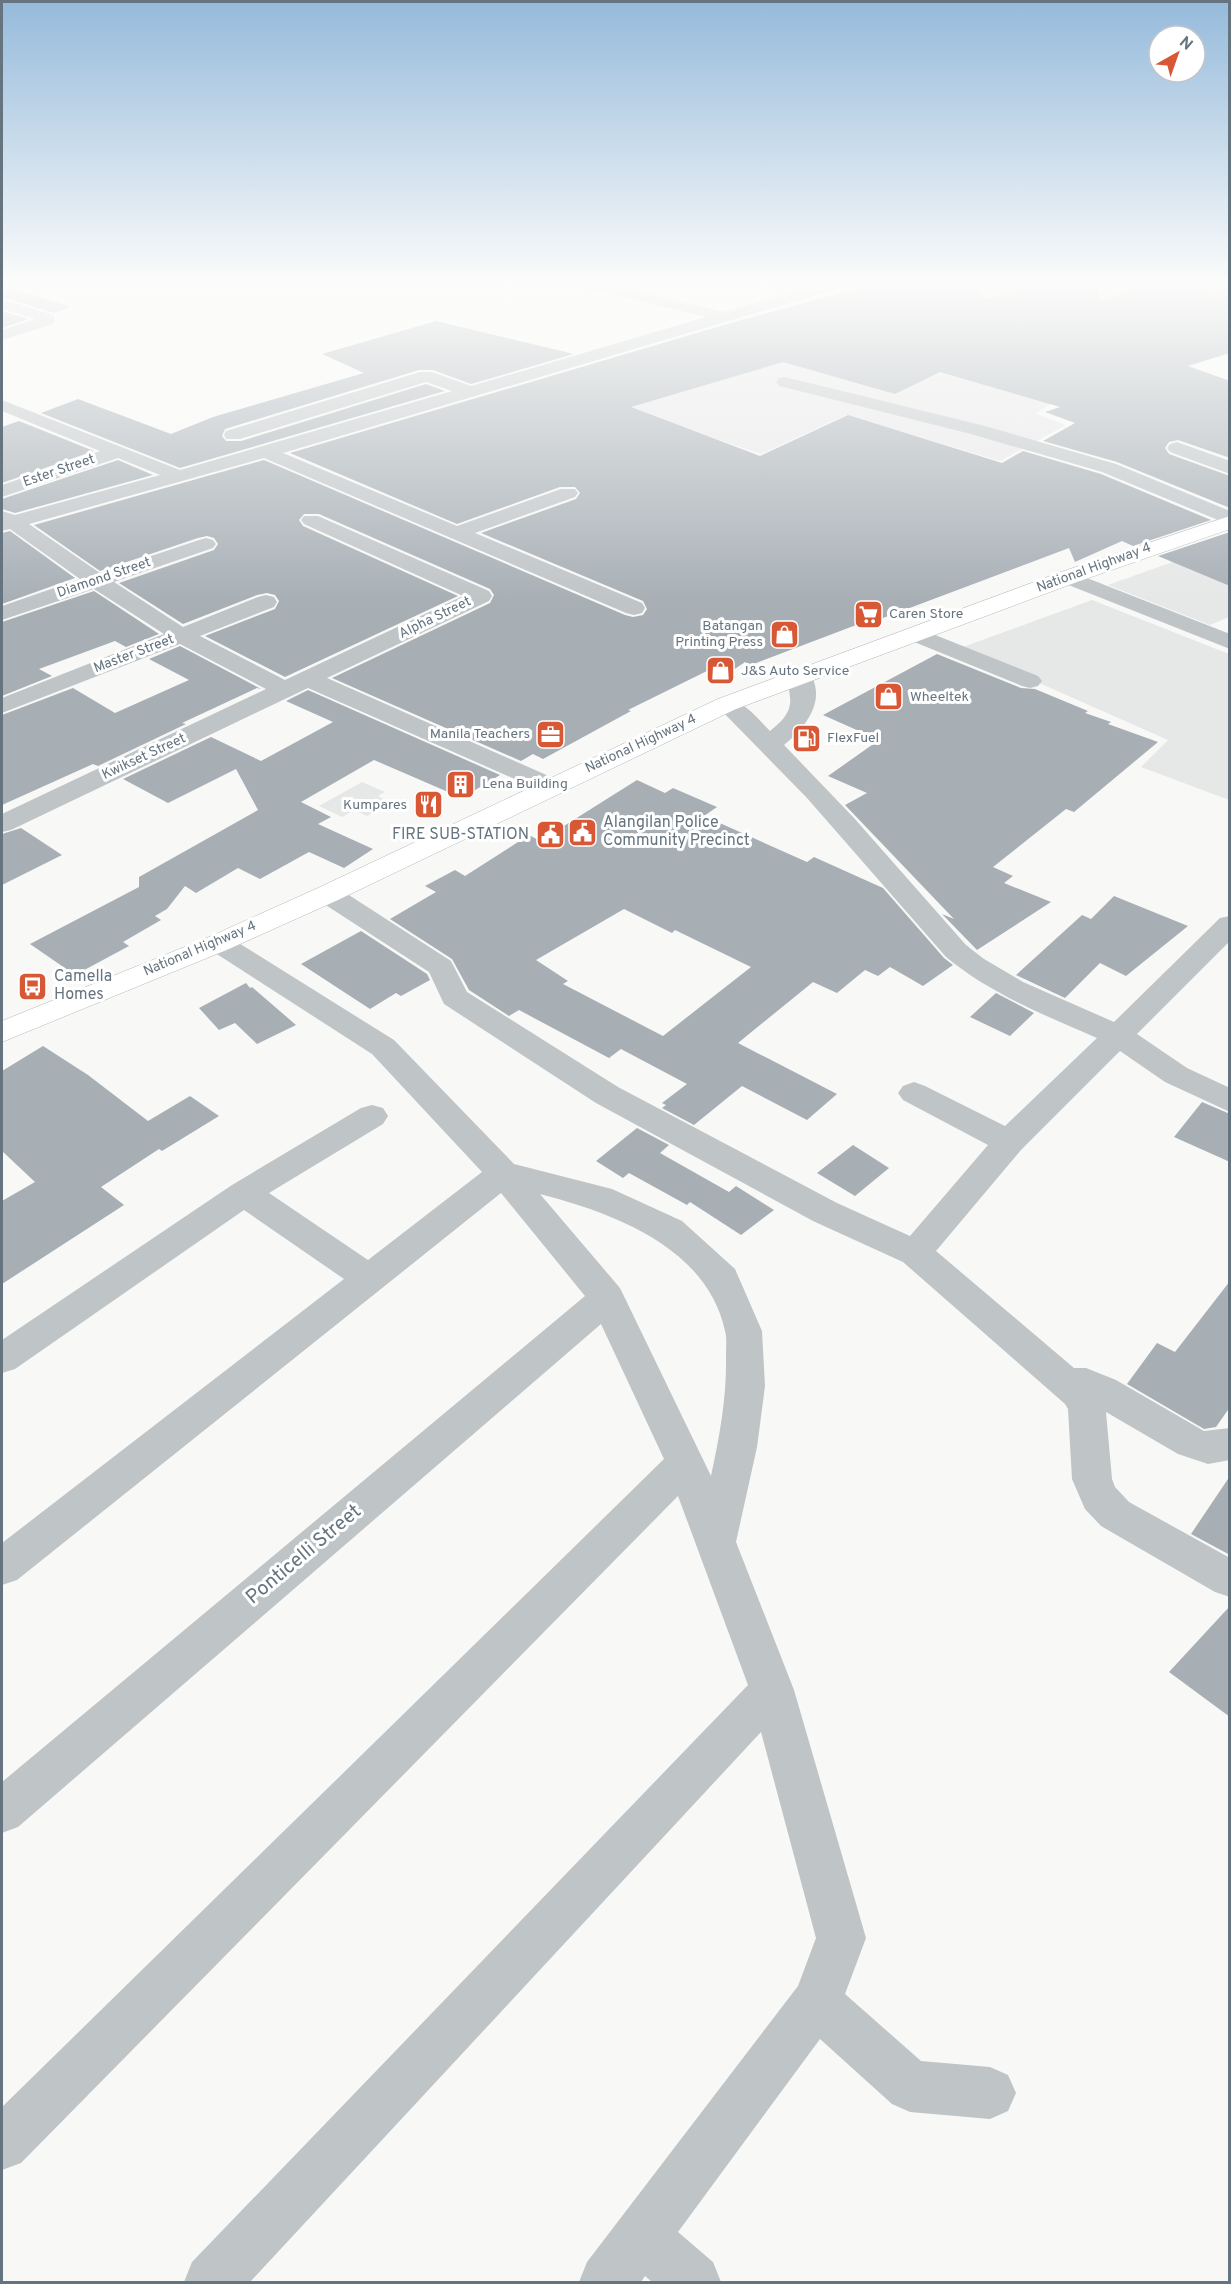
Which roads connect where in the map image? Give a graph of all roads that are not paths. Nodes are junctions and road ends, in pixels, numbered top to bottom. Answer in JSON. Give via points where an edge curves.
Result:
{"nodes":[{"id":1,"x":381,"y":390,"type":"edge"},
{"id":2,"x":468,"y":390,"type":"edge"},
{"id":3,"x":816,"y":390,"type":"edge"},
{"id":4,"x":2,"y":405,"type":"edge"},
{"id":5,"x":29,"y":415,"type":"junction"},
{"id":6,"x":2,"y":424,"type":"edge"},
{"id":7,"x":232,"y":435,"type":"dead end"},
{"id":8,"x":1178,"y":448,"type":"dead end"},
{"id":9,"x":117,"y":452,"type":"junction"},
{"id":10,"x":265,"y":452,"type":"junction"},
{"id":11,"x":1230,"y":468,"type":"edge"},
{"id":12,"x":179,"y":476,"type":"junction"},
{"id":13,"x":2,"y":491,"type":"edge"},
{"id":14,"x":568,"y":493,"type":"dead end"},
{"id":15,"x":311,"y":520,"type":"dead end"},
{"id":16,"x":5,"y":521,"type":"edge"},
{"id":17,"x":1230,"y":521,"type":"edge"},
{"id":18,"x":456,"y":533,"type":"junction"},
{"id":19,"x":206,"y":544,"type":"dead end"},
{"id":20,"x":1069,"y":577,"type":"junction"},
{"id":21,"x":97,"y":581,"type":"junction"},
{"id":22,"x":266,"y":602,"type":"dead end"},
{"id":23,"x":634,"y":608,"type":"dead end"},
{"id":24,"x":2,"y":612,"type":"edge"},
{"id":25,"x":915,"y":634,"type":"junction"},
{"id":26,"x":182,"y":636,"type":"junction"},
{"id":27,"x":1230,"y":642,"type":"edge"},
{"id":28,"x":801,"y":677,"type":"junction"},
{"id":29,"x":1030,"y":681,"type":"dead end"},
{"id":30,"x":297,"y":685,"type":"junction"},
{"id":31,"x":727,"y":704,"type":"junction"},
{"id":32,"x":2,"y":706,"type":"edge"},
{"id":33,"x":770,"y":743,"type":"junction"},
{"id":34,"x":550,"y":786,"type":"junction"},
{"id":35,"x":2,"y":824,"type":"edge"},
{"id":36,"x":328,"y":894,"type":"junction"},
{"id":37,"x":1230,"y":924,"type":"edge"},
{"id":38,"x":219,"y":943,"type":"junction"},
{"id":39,"x":2,"y":1032,"type":"edge"},
{"id":40,"x":1118,"y":1035,"type":"junction"},
{"id":41,"x":914,"y":1093,"type":"dead end"},
{"id":42,"x":1230,"y":1101,"type":"edge"},
{"id":43,"x":372,"y":1116,"type":"dead end"},
{"id":44,"x":1009,"y":1142,"type":"junction"},
{"id":45,"x":503,"y":1173,"type":"junction"},
{"id":46,"x":244,"y":1193,"type":"junction"},
{"id":47,"x":915,"y":1253,"type":"junction"},
{"id":48,"x":369,"y":1279,"type":"junction"},
{"id":49,"x":607,"y":1298,"type":"junction"},
{"id":50,"x":2,"y":1359,"type":"edge"},
{"id":51,"x":1065,"y":1382,"type":"junction"},
{"id":52,"x":1230,"y":1444,"type":"edge"},
{"id":53,"x":686,"y":1463,"type":"junction"},
{"id":54,"x":716,"y":1542,"type":"junction"},
{"id":55,"x":2,"y":1567,"type":"edge"},
{"id":56,"x":1230,"y":1580,"type":"edge"},
{"id":57,"x":772,"y":1690,"type":"junction"},
{"id":58,"x":2,"y":1811,"type":"edge"},
{"id":59,"x":817,"y":2002,"type":"junction"},
{"id":60,"x":990,"y":2093,"type":"dead end"},
{"id":61,"x":2,"y":2144,"type":"edge"},
{"id":62,"x":642,"y":2236,"type":"junction"},
{"id":63,"x":212,"y":2283,"type":"edge"},
{"id":64,"x":607,"y":2283,"type":"edge"},
{"id":65,"x":693,"y":2283,"type":"edge"}],
"edges":[{"from":1,"to":7,"type":"street"},
{"from":2,"to":10,"type":"street"},
{"from":3,"to":17,"type":"street","via":[[978,430],[1108,468]]},
{"from":4,"to":5,"type":"street"},
{"from":5,"to":6,"type":"street"},
{"from":5,"to":9,"type":"street"},
{"from":8,"to":11,"type":"street"},
{"from":9,"to":12,"type":"street"},
{"from":9,"to":13,"type":"street","name":"Ester Street"},
{"from":10,"to":12,"type":"street"},
{"from":10,"to":18,"type":"street"},
{"from":12,"to":16,"type":"street"},
{"from":14,"to":18,"type":"street"},
{"from":15,"to":30,"type":"street","name":"Alpha Street","via":[[481,596]]},
{"from":16,"to":21,"type":"street"},
{"from":17,"to":20,"type":"main road","name":"National Highway 4"},
{"from":18,"to":23,"type":"street"},
{"from":19,"to":21,"type":"street","name":"Diamond Street"},
{"from":20,"to":25,"type":"main road","name":"National Highway 4"},
{"from":20,"to":27,"type":"street"},
{"from":21,"to":24,"type":"street","name":"Diamond Street"},
{"from":21,"to":26,"type":"street"},
{"from":22,"to":26,"type":"street","name":"Master Street"},
{"from":25,"to":28,"type":"main road","name":"National Highway 4"},
{"from":25,"to":29,"type":"street"},
{"from":26,"to":30,"type":"street"},
{"from":26,"to":32,"type":"street","name":"Master Street"},
{"from":28,"to":31,"type":"main road","name":"National Highway 4"},
{"from":28,"to":33,"type":"street","via":[[805,701],[801,714],[793,726]]},
{"from":30,"to":34,"type":"street"},
{"from":30,"to":35,"type":"street","name":"Kwikset Street"},
{"from":31,"to":33,"type":"street"},
{"from":31,"to":34,"type":"main road","name":"National Highway 4"},
{"from":33,"to":40,"type":"street","via":[[974,968]]},
{"from":34,"to":36,"type":"main road","name":"National Highway 4"},
{"from":36,"to":38,"type":"main road","name":"National Highway 4"},
{"from":36,"to":47,"type":"street","via":[[441,967],[455,997],[607,1095],[825,1212]]},
{"from":37,"to":40,"type":"street"},
{"from":38,"to":39,"type":"main road","name":"National Highway 4"},
{"from":38,"to":45,"type":"street","via":[[382,1047]]},
{"from":40,"to":42,"type":"street","via":[[1176,1075]]},
{"from":40,"to":44,"type":"street"},
{"from":41,"to":44,"type":"street"},
{"from":43,"to":46,"type":"street"},
{"from":44,"to":47,"type":"street"},
{"from":45,"to":48,"type":"street"},
{"from":45,"to":49,"type":"street"},
{"from":45,"to":54,"type":"street","via":[[600,1198],[670,1230],[722,1278],[744,1331],[746,1386]]},
{"from":46,"to":48,"type":"street"},
{"from":46,"to":50,"type":"street"},
{"from":47,"to":51,"type":"street"},
{"from":48,"to":55,"type":"street"},
{"from":49,"to":53,"type":"street"},
{"from":49,"to":58,"type":"street","name":"Ponticelli Street"},
{"from":51,"to":52,"type":"street","via":[[1086,1383],[1103,1391],[1192,1443],[1208,1448]]},
{"from":51,"to":56,"type":"street","via":[[1088,1408],[1092,1479],[1099,1497],[1115,1514]]},
{"from":53,"to":54,"type":"street"},
{"from":53,"to":61,"type":"street"},
{"from":54,"to":57,"type":"street"},
{"from":57,"to":59,"type":"street","via":[[841,1938]]},
{"from":57,"to":63,"type":"street"},
{"from":59,"to":60,"type":"street","via":[[910,2086]]},
{"from":59,"to":62,"type":"street"},
{"from":62,"to":64,"type":"street"},
{"from":62,"to":65,"type":"street"}]}
